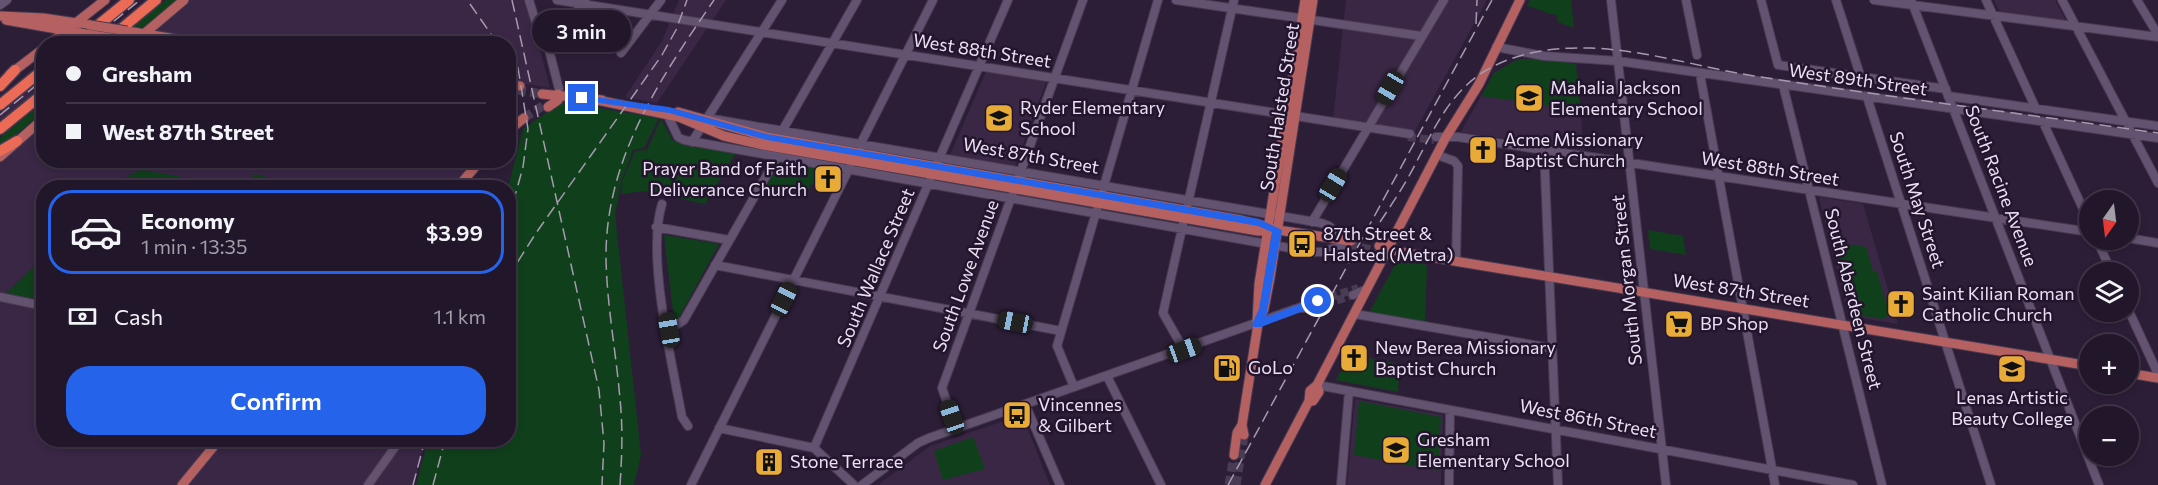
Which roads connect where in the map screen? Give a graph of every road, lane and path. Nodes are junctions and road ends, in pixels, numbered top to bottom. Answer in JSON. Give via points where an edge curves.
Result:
{"nodes":[{"id":1,"x":7,"y":0,"type":"edge"},
{"id":2,"x":105,"y":0,"type":"edge"},
{"id":3,"x":129,"y":0,"type":"edge"},
{"id":4,"x":156,"y":0,"type":"edge"},
{"id":5,"x":184,"y":0,"type":"edge"},
{"id":6,"x":529,"y":0,"type":"edge"},
{"id":7,"x":557,"y":0,"type":"edge"},
{"id":8,"x":661,"y":0,"type":"edge"},
{"id":9,"x":782,"y":0,"type":"edge"},
{"id":10,"x":857,"y":0,"type":"edge"},
{"id":11,"x":933,"y":0,"type":"edge"},
{"id":12,"x":1008,"y":0,"type":"edge"},
{"id":13,"x":1083,"y":0,"type":"edge"},
{"id":14,"x":1158,"y":0,"type":"edge"},
{"id":15,"x":1176,"y":0,"type":"edge"},
{"id":16,"x":1234,"y":0,"type":"edge"},
{"id":17,"x":1305,"y":0,"type":"edge"},
{"id":18,"x":1313,"y":0,"type":"edge"},
{"id":19,"x":1444,"y":0,"type":"edge"},
{"id":20,"x":1520,"y":0,"type":"edge"},
{"id":21,"x":1611,"y":0,"type":"edge"},
{"id":22,"x":1686,"y":0,"type":"edge"},
{"id":23,"x":1761,"y":0,"type":"edge"},
{"id":24,"x":1836,"y":0,"type":"edge"},
{"id":25,"x":1874,"y":0,"type":"edge"},
{"id":26,"x":1986,"y":0,"type":"edge"},
{"id":27,"x":2062,"y":0,"type":"edge"},
{"id":28,"x":2137,"y":0,"type":"edge"},
{"id":29,"x":585,"y":2,"type":"edge"},
{"id":30,"x":1912,"y":2,"type":"edge"},
{"id":31,"x":0,"y":6,"type":"edge"},
{"id":32,"x":1232,"y":8,"type":"junction"},
{"id":33,"x":651,"y":14,"type":"junction"},
{"id":34,"x":1993,"y":15,"type":"junction"},
{"id":35,"x":0,"y":17,"type":"edge"},
{"id":36,"x":1306,"y":19,"type":"junction"},
{"id":37,"x":76,"y":23,"type":"junction"},
{"id":38,"x":2076,"y":26,"type":"junction"},
{"id":39,"x":66,"y":30,"type":"junction"},
{"id":40,"x":763,"y":31,"type":"junction"},
{"id":41,"x":144,"y":34,"type":"junction"},
{"id":42,"x":59,"y":36,"type":"edge"},
{"id":43,"x":85,"y":36,"type":"edge"},
{"id":44,"x":98,"y":36,"type":"edge"},
{"id":45,"x":113,"y":36,"type":"edge"},
{"id":46,"x":142,"y":36,"type":"edge"},
{"id":47,"x":157,"y":36,"type":"edge"},
{"id":48,"x":1421,"y":36,"type":"junction"},
{"id":49,"x":2158,"y":36,"type":"edge"},
{"id":50,"x":833,"y":42,"type":"junction"},
{"id":51,"x":548,"y":46,"type":"junction"},
{"id":52,"x":1496,"y":47,"type":"junction"},
{"id":53,"x":621,"y":53,"type":"dead end"},
{"id":54,"x":36,"y":54,"type":"edge"},
{"id":55,"x":906,"y":54,"type":"junction"},
{"id":56,"x":1697,"y":55,"type":"dead end"},
{"id":57,"x":1618,"y":61,"type":"junction"},
{"id":58,"x":980,"y":66,"type":"junction"},
{"id":59,"x":15,"y":70,"type":"joint"},
{"id":60,"x":1700,"y":74,"type":"junction"},
{"id":61,"x":36,"y":76,"type":"edge"},
{"id":62,"x":1055,"y":78,"type":"junction"},
{"id":63,"x":1861,"y":78,"type":"junction"},
{"id":64,"x":0,"y":84,"type":"edge"},
{"id":65,"x":1783,"y":85,"type":"junction"},
{"id":66,"x":1132,"y":90,"type":"junction"},
{"id":67,"x":544,"y":92,"type":"tunnel mouth"},
{"id":68,"x":1947,"y":93,"type":"junction"},
{"id":69,"x":558,"y":94,"type":"junction"},
{"id":70,"x":1867,"y":97,"type":"junction"},
{"id":71,"x":36,"y":100,"type":"edge"},
{"id":72,"x":597,"y":100,"type":"junction"},
{"id":73,"x":1210,"y":103,"type":"junction"},
{"id":74,"x":0,"y":105,"type":"edge"},
{"id":75,"x":547,"y":105,"type":"tunnel mouth"},
{"id":76,"x":1953,"y":109,"type":"junction"},
{"id":77,"x":2036,"y":109,"type":"junction"},
{"id":78,"x":666,"y":114,"type":"junction"},
{"id":79,"x":1291,"y":116,"type":"junction"},
{"id":80,"x":525,"y":120,"type":"tunnel mouth"},
{"id":81,"x":2126,"y":121,"type":"junction"},
{"id":82,"x":704,"y":122,"type":"junction"},
{"id":83,"x":2043,"y":122,"type":"junction"},
{"id":84,"x":36,"y":125,"type":"edge"},
{"id":85,"x":516,"y":126,"type":"edge"},
{"id":86,"x":2158,"y":126,"type":"edge"},
{"id":87,"x":1367,"y":128,"type":"junction"},
{"id":88,"x":0,"y":129,"type":"edge"},
{"id":89,"x":783,"y":130,"type":"junction"},
{"id":90,"x":2133,"y":134,"type":"junction"},
{"id":91,"x":1407,"y":135,"type":"tunnel mouth"},
{"id":92,"x":1446,"y":137,"type":"junction"},
{"id":93,"x":2158,"y":138,"type":"edge"},
{"id":94,"x":1435,"y":139,"type":"tunnel mouth"},
{"id":95,"x":17,"y":141,"type":"junction"},
{"id":96,"x":692,"y":141,"type":"junction"},
{"id":97,"x":776,"y":143,"type":"junction"},
{"id":98,"x":861,"y":144,"type":"junction"},
{"id":99,"x":1544,"y":150,"type":"junction"},
{"id":100,"x":0,"y":151,"type":"edge"},
{"id":101,"x":1437,"y":155,"type":"junction"},
{"id":102,"x":0,"y":157,"type":"edge"},
{"id":103,"x":777,"y":157,"type":"junction"},
{"id":104,"x":855,"y":157,"type":"junction"},
{"id":105,"x":1630,"y":163,"type":"junction"},
{"id":106,"x":474,"y":168,"type":"edge"},
{"id":107,"x":848,"y":170,"type":"junction"},
{"id":108,"x":934,"y":170,"type":"junction"},
{"id":109,"x":1021,"y":171,"type":"junction"},
{"id":110,"x":1719,"y":177,"type":"junction"},
{"id":111,"x":464,"y":180,"type":"edge"},
{"id":112,"x":2158,"y":183,"type":"edge"},
{"id":113,"x":1104,"y":186,"type":"junction"},
{"id":114,"x":1015,"y":189,"type":"junction"},
{"id":115,"x":1809,"y":190,"type":"junction"},
{"id":116,"x":1099,"y":199,"type":"junction"},
{"id":117,"x":2079,"y":200,"type":"edge"},
{"id":118,"x":662,"y":204,"type":"dead end"},
{"id":119,"x":1901,"y":204,"type":"junction"},
{"id":120,"x":1186,"y":210,"type":"junction"},
{"id":121,"x":1095,"y":213,"type":"junction"},
{"id":122,"x":1275,"y":216,"type":"junction"},
{"id":123,"x":1996,"y":218,"type":"junction"},
{"id":124,"x":1312,"y":222,"type":"junction"},
{"id":125,"x":656,"y":228,"type":"junction"},
{"id":126,"x":1182,"y":229,"type":"junction"},
{"id":127,"x":1271,"y":229,"type":"junction"},
{"id":128,"x":2079,"y":230,"type":"edge"},
{"id":129,"x":729,"y":240,"type":"junction"},
{"id":130,"x":2139,"y":240,"type":"edge"},
{"id":131,"x":1347,"y":243,"type":"junction"},
{"id":132,"x":2158,"y":243,"type":"edge"},
{"id":133,"x":1270,"y":245,"type":"junction"},
{"id":134,"x":1381,"y":249,"type":"junction"},
{"id":135,"x":1456,"y":261,"type":"junction"},
{"id":136,"x":715,"y":265,"type":"junction"},
{"id":137,"x":1549,"y":276,"type":"junction"},
{"id":138,"x":794,"y":279,"type":"junction"},
{"id":139,"x":1645,"y":292,"type":"junction"},
{"id":140,"x":880,"y":296,"type":"junction"},
{"id":141,"x":0,"y":297,"type":"edge"},
{"id":142,"x":36,"y":304,"type":"edge"},
{"id":143,"x":1316,"y":304,"type":"tunnel mouth"},
{"id":144,"x":1743,"y":308,"type":"junction"},
{"id":145,"x":969,"y":313,"type":"junction"},
{"id":146,"x":1355,"y":314,"type":"junction"},
{"id":147,"x":2134,"y":322,"type":"edge"},
{"id":148,"x":1258,"y":324,"type":"junction"},
{"id":149,"x":1843,"y":325,"type":"junction"},
{"id":150,"x":669,"y":330,"type":"junction"},
{"id":151,"x":1061,"y":331,"type":"junction"},
{"id":152,"x":1945,"y":342,"type":"junction"},
{"id":153,"x":1551,"y":348,"type":"junction"},
{"id":154,"x":1184,"y":350,"type":"junction"},
{"id":155,"x":2051,"y":360,"type":"junction"},
{"id":156,"x":2079,"y":364,"type":"edge"},
{"id":157,"x":2139,"y":374,"type":"edge"},
{"id":158,"x":1107,"y":376,"type":"junction"},
{"id":159,"x":2158,"y":376,"type":"edge"},
{"id":160,"x":1317,"y":385,"type":"junction"},
{"id":161,"x":1074,"y":387,"type":"junction"},
{"id":162,"x":1349,"y":391,"type":"junction"},
{"id":163,"x":1025,"y":404,"type":"junction"},
{"id":164,"x":1450,"y":410,"type":"junction"},
{"id":165,"x":688,"y":426,"type":"dead end"},
{"id":166,"x":719,"y":428,"type":"junction"},
{"id":167,"x":956,"y":428,"type":"junction"},
{"id":168,"x":1555,"y":429,"type":"junction"},
{"id":169,"x":213,"y":447,"type":"edge"},
{"id":170,"x":395,"y":447,"type":"edge"},
{"id":171,"x":814,"y":448,"type":"junction"},
{"id":172,"x":1662,"y":450,"type":"junction"},
{"id":173,"x":1233,"y":455,"type":"tunnel mouth"},
{"id":174,"x":1772,"y":470,"type":"junction"},
{"id":175,"x":182,"y":485,"type":"edge"},
{"id":176,"x":368,"y":485,"type":"edge"},
{"id":177,"x":691,"y":485,"type":"edge"},
{"id":178,"x":854,"y":485,"type":"edge"},
{"id":179,"x":862,"y":485,"type":"edge"},
{"id":180,"x":1060,"y":485,"type":"edge"},
{"id":181,"x":1161,"y":485,"type":"edge"},
{"id":182,"x":1265,"y":485,"type":"edge"},
{"id":183,"x":1341,"y":485,"type":"edge"},
{"id":184,"x":1449,"y":485,"type":"edge"},
{"id":185,"x":1558,"y":485,"type":"edge"},
{"id":186,"x":1666,"y":485,"type":"edge"},
{"id":187,"x":1775,"y":485,"type":"edge"},
{"id":188,"x":1853,"y":485,"type":"edge"},
{"id":189,"x":1882,"y":485,"type":"edge"},
{"id":190,"x":1991,"y":485,"type":"edge"},
{"id":191,"x":2099,"y":485,"type":"edge"}],
"edges":[{"from":1,"to":31,"type":"street"},
{"from":2,"to":37,"type":"main road"},
{"from":3,"to":43,"type":"highway"},
{"from":4,"to":45,"type":"highway"},
{"from":5,"to":41,"type":"main road"},
{"from":6,"to":51,"type":"street","via":[[542,43]]},
{"from":7,"to":29,"type":"street","name":"West 88th Street"},
{"from":8,"to":33,"type":"street"},
{"from":9,"to":40,"type":"street"},
{"from":10,"to":50,"type":"street"},
{"from":11,"to":55,"type":"street"},
{"from":12,"to":58,"type":"street","name":"South Wallace Street"},
{"from":13,"to":62,"type":"street","name":"South Lowe Avenue"},
{"from":14,"to":66,"type":"street"},
{"from":15,"to":32,"type":"street"},
{"from":16,"to":32,"type":"street"},
{"from":17,"to":36,"type":"main road","name":"South Halsted Street"},
{"from":18,"to":36,"type":"main road","name":"South Halsted Street"},
{"from":19,"to":48,"type":"street"},
{"from":20,"to":52,"type":"main road"},
{"from":21,"to":57,"type":"street","name":"South Morgan Street"},
{"from":22,"to":56,"type":"street"},
{"from":23,"to":63,"type":"street","name":"West 89th Street","via":[[1778,65]]},
{"from":24,"to":63,"type":"street"},
{"from":25,"to":30,"type":"street"},
{"from":26,"to":34,"type":"street"},
{"from":27,"to":38,"type":"street"},
{"from":28,"to":49,"type":"street"},
{"from":29,"to":33,"type":"street","name":"West 88th Street"},
{"from":29,"to":51,"type":"street"},
{"from":30,"to":34,"type":"street"},
{"from":30,"to":68,"type":"street","name":"South Racine Avenue"},
{"from":32,"to":36,"type":"street"},
{"from":32,"to":73,"type":"street"},
{"from":33,"to":40,"type":"street","name":"West 88th Street"},
{"from":33,"to":53,"type":"street"},
{"from":34,"to":38,"type":"street"},
{"from":34,"to":77,"type":"street"},
{"from":35,"to":37,"type":"main road"},
{"from":35,"to":39,"type":"main road"},
{"from":36,"to":48,"type":"street"},
{"from":36,"to":79,"type":"main road","name":"South Halsted Street"},
{"from":37,"to":39,"type":"main road"},
{"from":37,"to":41,"type":"main road","bridge":true},
{"from":38,"to":49,"type":"street"},
{"from":38,"to":81,"type":"street"},
{"from":39,"to":42,"type":"main road"},
{"from":39,"to":44,"type":"main road","bridge":true},
{"from":40,"to":50,"type":"street","name":"West 88th Street"},
{"from":40,"to":82,"type":"street"},
{"from":41,"to":46,"type":"main road"},
{"from":41,"to":47,"type":"main road"},
{"from":48,"to":87,"type":"street"},
{"from":50,"to":55,"type":"street","name":"West 88th Street"},
{"from":50,"to":89,"type":"street"},
{"from":51,"to":69,"type":"street"},
{"from":52,"to":57,"type":"street","name":"West 89th Street"},
{"from":52,"to":92,"type":"main road","via":[[1479,84]]},
{"from":54,"to":59,"type":"main road"},
{"from":55,"to":58,"type":"street","name":"West 88th Street"},
{"from":55,"to":98,"type":"street"},
{"from":57,"to":60,"type":"street","name":"West 89th Street"},
{"from":57,"to":105,"type":"street","name":"South Morgan Street"},
{"from":58,"to":62,"type":"street","name":"West 88th Street"},
{"from":58,"to":108,"type":"street","name":"South Wallace Street"},
{"from":59,"to":64,"type":"highway"},
{"from":60,"to":65,"type":"street","name":"West 89th Street"},
{"from":60,"to":110,"type":"street"},
{"from":61,"to":74,"type":"highway"},
{"from":62,"to":66,"type":"street","name":"West 88th Street"},
{"from":62,"to":109,"type":"street","name":"South Lowe Avenue"},
{"from":63,"to":68,"type":"street","name":"West 89th Street"},
{"from":65,"to":70,"type":"street","name":"West 89th Street"},
{"from":65,"to":115,"type":"street","name":"South Aberdeen Street"},
{"from":66,"to":73,"type":"street","name":"West 88th Street"},
{"from":66,"to":113,"type":"street"},
{"from":67,"to":69,"type":"main road","name":"West 87th Street"},
{"from":68,"to":76,"type":"street","name":"South Racine Avenue"},
{"from":68,"to":77,"type":"street","name":"West 89th Street"},
{"from":69,"to":72,"type":"main road","name":"West 87th Street"},
{"from":69,"to":75,"type":"main road","via":[[558,100]]},
{"from":70,"to":76,"type":"street","name":"West 89th Street"},
{"from":70,"to":119,"type":"street","name":"South May Street"},
{"from":71,"to":88,"type":"highway"},
{"from":72,"to":78,"type":"main road","name":"West 87th Street"},
{"from":72,"to":82,"type":"main road","name":"West 87th Street","via":[[669,110]]},
{"from":73,"to":79,"type":"street","name":"West 88th Street"},
{"from":73,"to":120,"type":"street"},
{"from":76,"to":83,"type":"street","name":"West 89th Street"},
{"from":76,"to":123,"type":"street","name":"South Racine Avenue"},
{"from":77,"to":81,"type":"street","name":"West 89th Street"},
{"from":78,"to":82,"type":"main road","name":"West 87th Street"},
{"from":78,"to":96,"type":"street","name":"West 87th Street","via":[[678,137]]},
{"from":79,"to":87,"type":"street","name":"West 88th Street"},
{"from":79,"to":122,"type":"main road","name":"South Halsted Street"},
{"from":80,"to":85,"type":"main road"},
{"from":81,"to":86,"type":"street","name":"West 89th Street"},
{"from":81,"to":90,"type":"street"},
{"from":82,"to":89,"type":"street","name":"West 87th Street"},
{"from":82,"to":96,"type":"street"},
{"from":82,"to":97,"type":"main road","name":"West 87th Street","via":[[740,141]]},
{"from":83,"to":90,"type":"street","name":"West 89th Street"},
{"from":83,"to":117,"type":"street"},
{"from":84,"to":95,"type":"main road"},
{"from":87,"to":91,"type":"street","name":"West 88th Street"},
{"from":87,"to":124,"type":"street"},
{"from":89,"to":97,"type":"street"},
{"from":89,"to":98,"type":"street","name":"West 87th Street"},
{"from":90,"to":93,"type":"street","name":"West 89th Street"},
{"from":90,"to":112,"type":"street"},
{"from":92,"to":94,"type":"street","name":"West 88th Street"},
{"from":92,"to":99,"type":"street","name":"West 88th Street"},
{"from":92,"to":101,"type":"main road"},
{"from":95,"to":100,"type":"highway"},
{"from":95,"to":102,"type":"main road"},
{"from":96,"to":103,"type":"street","name":"West 87th Street"},
{"from":97,"to":104,"type":"main road","name":"West 87th Street"},
{"from":98,"to":104,"type":"street"},
{"from":98,"to":108,"type":"street","name":"West 87th Street"},
{"from":99,"to":105,"type":"street","name":"West 88th Street"},
{"from":99,"to":137,"type":"street"},
{"from":101,"to":134,"type":"main road"},
{"from":101,"to":135,"type":"street","via":[[1454,161],[1458,170]]},
{"from":103,"to":107,"type":"street","name":"West 87th Street"},
{"from":103,"to":129,"type":"street"},
{"from":104,"to":107,"type":"street"},
{"from":104,"to":108,"type":"main road","name":"West 87th Street"},
{"from":105,"to":110,"type":"street","name":"West 88th Street"},
{"from":105,"to":139,"type":"street","name":"South Morgan Street"},
{"from":106,"to":111,"type":"main road"},
{"from":107,"to":108,"type":"street","name":"West 87th Street"},
{"from":107,"to":138,"type":"street"},
{"from":108,"to":109,"type":"street","name":"West 87th Street"},
{"from":108,"to":114,"type":"main road","name":"West 87th Street"},
{"from":108,"to":140,"type":"street","name":"South Wallace Street"},
{"from":109,"to":113,"type":"street","name":"West 87th Street"},
{"from":109,"to":114,"type":"street","name":"South Lowe Avenue"},
{"from":110,"to":115,"type":"street","name":"West 88th Street"},
{"from":110,"to":144,"type":"street"},
{"from":113,"to":116,"type":"street"},
{"from":113,"to":120,"type":"street","name":"West 87th Street"},
{"from":114,"to":116,"type":"main road","name":"West 87th Street"},
{"from":114,"to":121,"type":"street","name":"West 87th Street"},
{"from":114,"to":145,"type":"street","name":"South Lowe Avenue"},
{"from":115,"to":119,"type":"street","name":"West 88th Street"},
{"from":115,"to":149,"type":"street","name":"South Aberdeen Street"},
{"from":116,"to":120,"type":"main road","name":"West 87th Street"},
{"from":116,"to":121,"type":"street"},
{"from":118,"to":125,"type":"street"},
{"from":119,"to":123,"type":"street","name":"West 88th Street"},
{"from":119,"to":152,"type":"street","name":"South May Street"},
{"from":120,"to":122,"type":"street","name":"West 87th Street"},
{"from":120,"to":126,"type":"street"},
{"from":120,"to":127,"type":"main road","name":"West 87th Street","via":[[1258,231]]},
{"from":121,"to":126,"type":"street","name":"West 87th Street"},
{"from":121,"to":151,"type":"street"},
{"from":122,"to":124,"type":"street","name":"West 87th Street"},
{"from":122,"to":127,"type":"main road","name":"South Halsted Street"},
{"from":123,"to":128,"type":"street","name":"West 88th Street"},
{"from":123,"to":155,"type":"street","name":"South Racine Avenue"},
{"from":124,"to":131,"type":"street","name":"West 87th Street","via":[[1329,226]]},
{"from":125,"to":129,"type":"street"},
{"from":125,"to":150,"type":"street"},
{"from":126,"to":133,"type":"street","name":"West 87th Street"},
{"from":126,"to":154,"type":"street","via":[[1163,313]]},
{"from":127,"to":131,"type":"main road","name":"West 87th Street"},
{"from":127,"to":133,"type":"main road","name":"South Halsted Street"},
{"from":129,"to":136,"type":"street"},
{"from":130,"to":132,"type":"street"},
{"from":131,"to":133,"type":"street","name":"West 87th Street","via":[[1318,253]]},
{"from":133,"to":148,"type":"main road","name":"South Halsted Street","via":[[1264,309]]},
{"from":134,"to":135,"type":"main road","name":"West 87th Street"},
{"from":134,"to":146,"type":"main road","via":[[1359,291]]},
{"from":135,"to":137,"type":"main road","name":"West 87th Street"},
{"from":136,"to":138,"type":"street"},
{"from":136,"to":150,"type":"street","via":[[684,320]]},
{"from":137,"to":139,"type":"main road","name":"West 87th Street"},
{"from":137,"to":153,"type":"street"},
{"from":138,"to":140,"type":"street"},
{"from":138,"to":166,"type":"street"},
{"from":139,"to":144,"type":"main road","name":"West 87th Street"},
{"from":139,"to":172,"type":"street","name":"South Morgan Street"},
{"from":140,"to":145,"type":"street"},
{"from":140,"to":171,"type":"street","name":"South Wallace Street"},
{"from":141,"to":142,"type":"street"},
{"from":143,"to":148,"type":"street"},
{"from":144,"to":149,"type":"main road","name":"West 87th Street"},
{"from":144,"to":174,"type":"street"},
{"from":145,"to":151,"type":"street"},
{"from":145,"to":167,"type":"street","name":"South Lowe Avenue","via":[[942,388]]},
{"from":146,"to":153,"type":"street"},
{"from":146,"to":160,"type":"main road"},
{"from":147,"to":159,"type":"street"},
{"from":148,"to":154,"type":"street"},
{"from":148,"to":173,"type":"main road","name":"South Halsted Street","via":[[1243,430],[1237,433]]},
{"from":149,"to":152,"type":"main road","name":"West 87th Street"},
{"from":149,"to":189,"type":"street","name":"South Aberdeen Street"},
{"from":150,"to":165,"type":"street","via":[[682,417]]},
{"from":151,"to":161,"type":"street","via":[[1057,345]]},
{"from":152,"to":155,"type":"main road","name":"West 87th Street"},
{"from":152,"to":190,"type":"street","name":"South May Street"},
{"from":153,"to":168,"type":"street"},
{"from":154,"to":158,"type":"street"},
{"from":155,"to":156,"type":"main road","name":"West 87th Street"},
{"from":155,"to":191,"type":"street","name":"South Racine Avenue"},
{"from":157,"to":159,"type":"main road"},
{"from":158,"to":161,"type":"street"},
{"from":158,"to":181,"type":"street"},
{"from":160,"to":162,"type":"street","name":"West 86th Street"},
{"from":160,"to":182,"type":"main road","via":[[1319,393],[1309,401]]},
{"from":161,"to":163,"type":"street"},
{"from":162,"to":164,"type":"street","name":"West 86th Street"},
{"from":162,"to":183,"type":"street"},
{"from":163,"to":167,"type":"street"},
{"from":163,"to":180,"type":"street"},
{"from":164,"to":168,"type":"street","name":"West 86th Street"},
{"from":164,"to":184,"type":"street"},
{"from":166,"to":171,"type":"street"},
{"from":166,"to":177,"type":"street"},
{"from":167,"to":179,"type":"street","via":[[918,443]]},
{"from":168,"to":172,"type":"street","name":"West 86th Street"},
{"from":168,"to":185,"type":"street"},
{"from":169,"to":175,"type":"main road"},
{"from":170,"to":176,"type":"street"},
{"from":171,"to":178,"type":"street"},
{"from":172,"to":174,"type":"street","name":"West 86th Street"},
{"from":172,"to":186,"type":"street","name":"South Morgan Street"},
{"from":174,"to":187,"type":"street"},
{"from":174,"to":188,"type":"street","name":"West 86th Street"}]}
